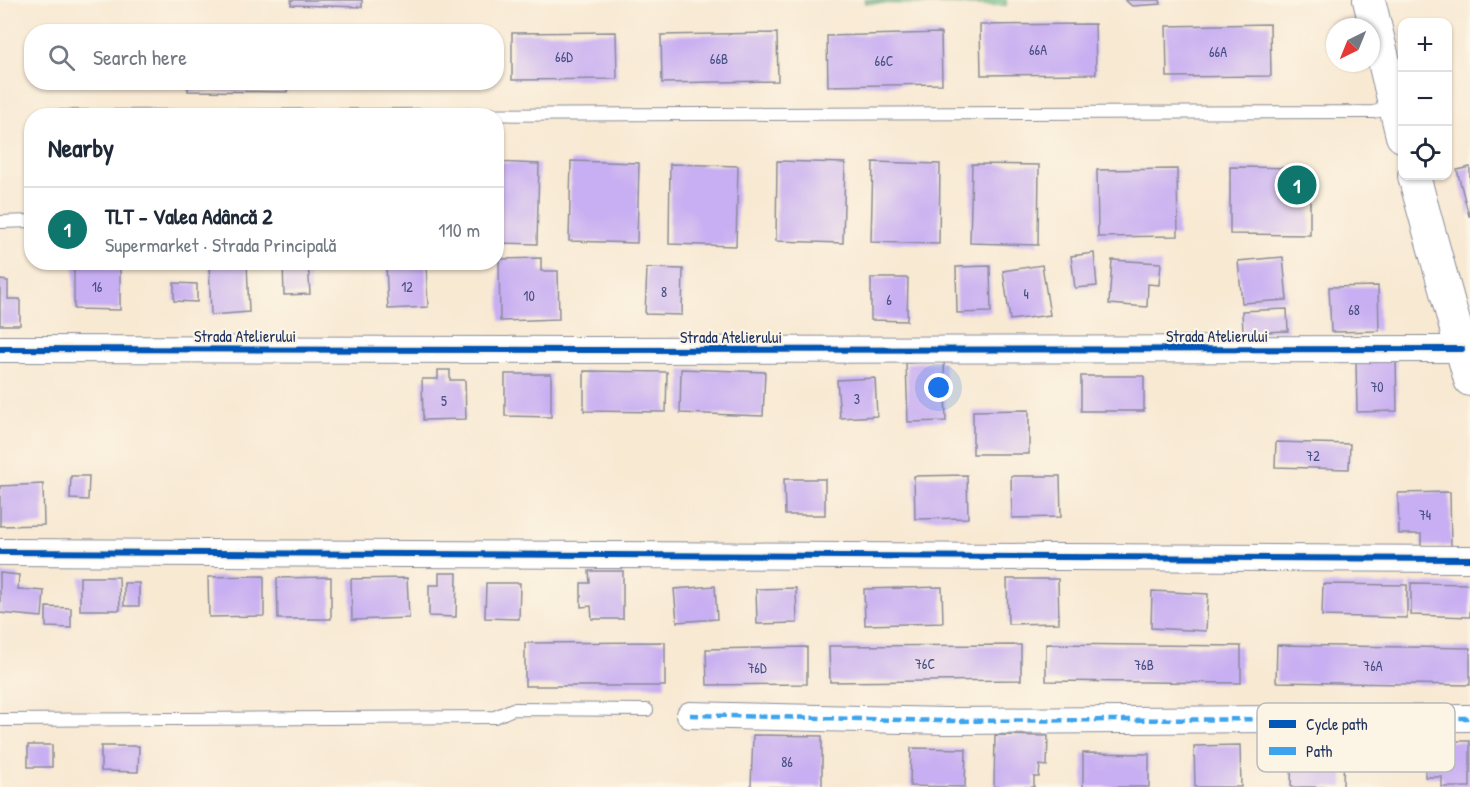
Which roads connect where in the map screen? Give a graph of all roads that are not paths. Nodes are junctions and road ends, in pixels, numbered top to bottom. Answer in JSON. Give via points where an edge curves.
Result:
{"nodes":[{"id":1,"x":1369,"y":0,"type":"edge"},
{"id":2,"x":504,"y":115,"type":"edge"},
{"id":3,"x":1398,"y":118,"type":"edge"},
{"id":4,"x":1398,"y":122,"type":"edge"},
{"id":5,"x":1415,"y":180,"type":"edge"},
{"id":6,"x":24,"y":221,"type":"edge"},
{"id":7,"x":0,"y":222,"type":"edge"},
{"id":8,"x":1466,"y":348,"type":"edge"},
{"id":9,"x":0,"y":349,"type":"edge"},
{"id":10,"x":1470,"y":380,"type":"edge"},
{"id":11,"x":0,"y":552,"type":"edge"},
{"id":12,"x":1470,"y":559,"type":"edge"},
{"id":13,"x":647,"y":711,"type":"dead end"},
{"id":14,"x":690,"y":715,"type":"dead end"},
{"id":15,"x":1455,"y":718,"type":"edge"},
{"id":16,"x":1470,"y":718,"type":"edge"},
{"id":17,"x":1257,"y":719,"type":"edge"},
{"id":18,"x":0,"y":720,"type":"edge"}],
"edges":[{"from":1,"to":3,"type":"street"},
{"from":2,"to":4,"type":"lane","via":[[1373,112]]},
{"from":5,"to":8,"type":"street"},
{"from":6,"to":7,"type":"lane"},
{"from":8,"to":9,"type":"street","name":"Strada Atelierului"},
{"from":8,"to":10,"type":"street"},
{"from":11,"to":12,"type":"street"},
{"from":13,"to":18,"type":"lane","via":[[513,709],[495,717]]},
{"from":14,"to":17,"type":"street","via":[[946,721]]},
{"from":15,"to":16,"type":"street"}]}
